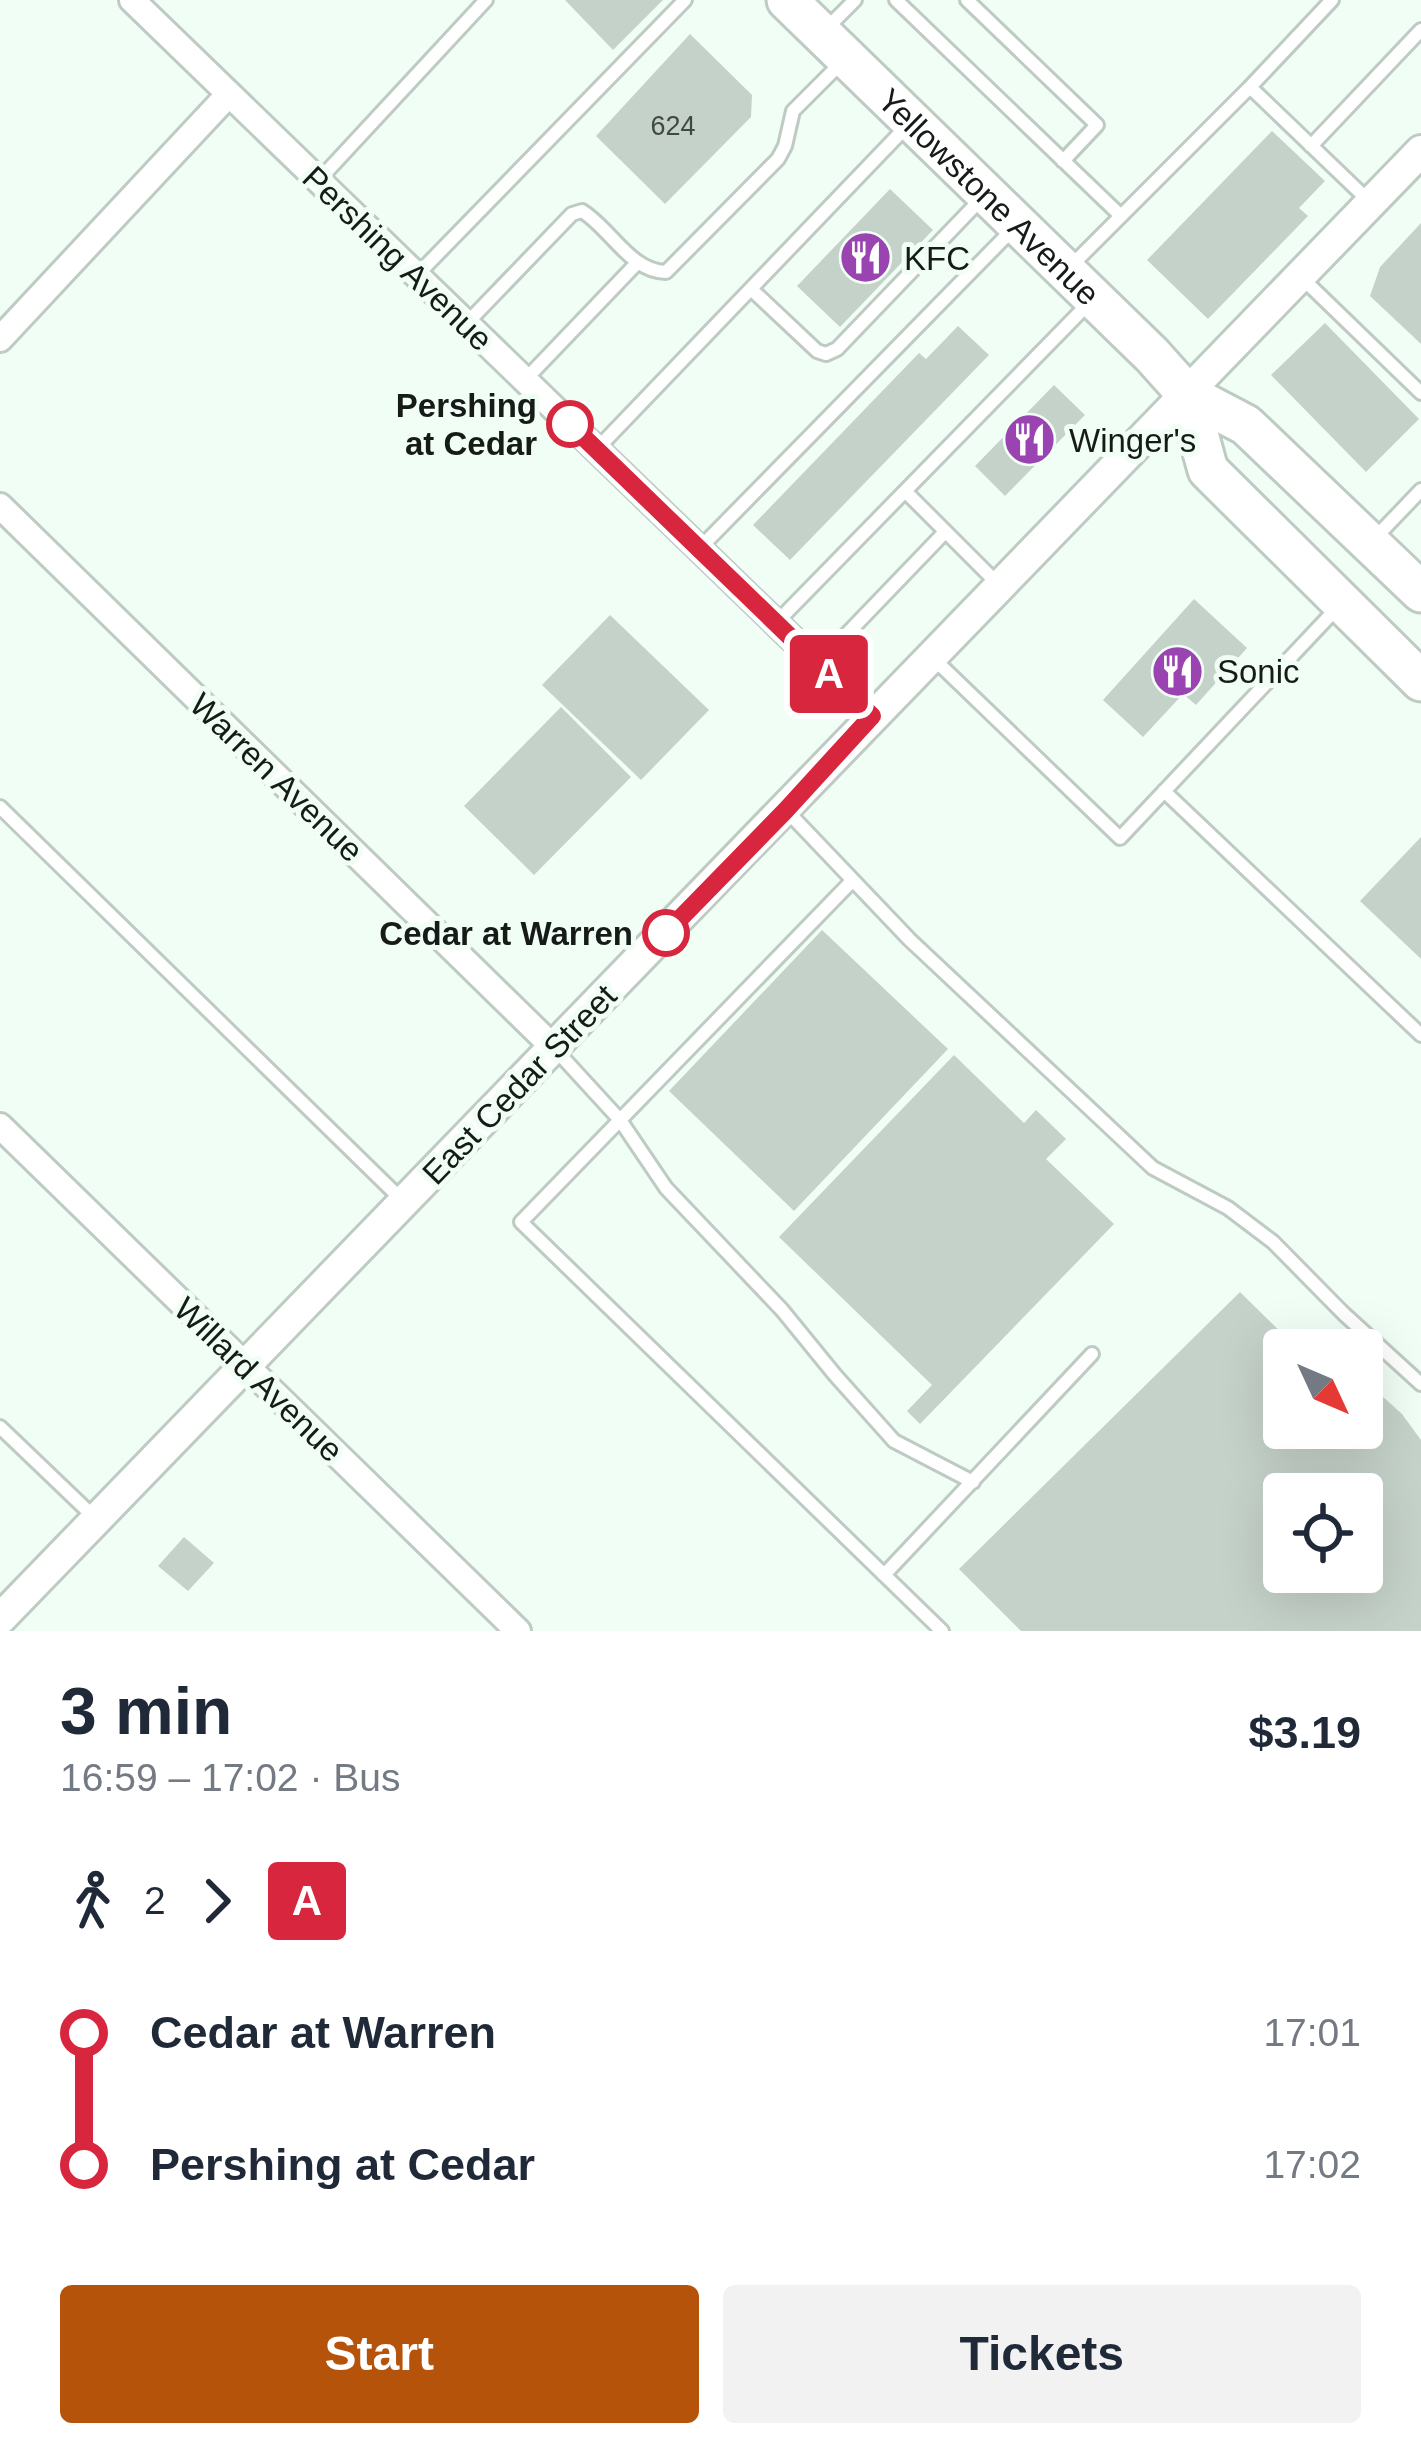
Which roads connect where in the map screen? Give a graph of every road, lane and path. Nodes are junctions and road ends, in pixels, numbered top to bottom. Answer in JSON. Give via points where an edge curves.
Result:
{"nodes":[{"id":1,"x":132,"y":0,"type":"edge"},
{"id":2,"x":487,"y":0,"type":"edge"},
{"id":3,"x":685,"y":0,"type":"edge"},
{"id":4,"x":787,"y":0,"type":"edge"},
{"id":5,"x":854,"y":0,"type":"edge"},
{"id":6,"x":896,"y":0,"type":"edge"},
{"id":7,"x":967,"y":0,"type":"edge"},
{"id":8,"x":1332,"y":0,"type":"edge"},
{"id":9,"x":1421,"y":30,"type":"edge"},
{"id":10,"x":834,"y":46,"type":"junction"},
{"id":11,"x":1250,"y":87,"type":"junction"},
{"id":12,"x":229,"y":94,"type":"junction"},
{"id":13,"x":911,"y":121,"type":"junction"},
{"id":14,"x":1312,"y":146,"type":"junction"},
{"id":15,"x":1421,"y":151,"type":"edge"},
{"id":16,"x":1063,"y":161,"type":"junction"},
{"id":17,"x":318,"y":181,"type":"junction"},
{"id":18,"x":986,"y":194,"type":"junction"},
{"id":19,"x":1371,"y":202,"type":"junction"},
{"id":20,"x":1120,"y":216,"type":"junction"},
{"id":21,"x":1018,"y":224,"type":"junction"},
{"id":22,"x":638,"y":262,"type":"junction"},
{"id":23,"x":416,"y":276,"type":"junction"},
{"id":24,"x":1300,"y":276,"type":"junction"},
{"id":25,"x":1080,"y":285,"type":"junction"},
{"id":26,"x":751,"y":289,"type":"junction"},
{"id":27,"x":466,"y":324,"type":"junction"},
{"id":28,"x":0,"y":339,"type":"edge"},
{"id":29,"x":525,"y":380,"type":"junction"},
{"id":30,"x":1421,"y":393,"type":"edge"},
{"id":31,"x":1187,"y":394,"type":"junction"},
{"id":32,"x":597,"y":450,"type":"junction"},
{"id":33,"x":1421,"y":490,"type":"edge"},
{"id":34,"x":905,"y":491,"type":"junction"},
{"id":35,"x":0,"y":506,"type":"edge"},
{"id":36,"x":945,"y":532,"type":"junction"},
{"id":37,"x":1370,"y":544,"type":"junction"},
{"id":38,"x":699,"y":549,"type":"junction"},
{"id":39,"x":1000,"y":586,"type":"junction"},
{"id":40,"x":1421,"y":592,"type":"edge"},
{"id":41,"x":1342,"y":602,"type":"junction"},
{"id":42,"x":776,"y":623,"type":"junction"},
{"id":43,"x":931,"y":656,"type":"junction"},
{"id":44,"x":818,"y":664,"type":"junction"},
{"id":45,"x":1421,"y":681,"type":"edge"},
{"id":46,"x":872,"y":716,"type":"junction"},
{"id":47,"x":1164,"y":791,"type":"junction"},
{"id":48,"x":0,"y":806,"type":"edge"},
{"id":49,"x":786,"y":810,"type":"junction"},
{"id":50,"x":853,"y":881,"type":"junction"},
{"id":51,"x":1421,"y":1035,"type":"edge"},
{"id":52,"x":554,"y":1048,"type":"junction"},
{"id":53,"x":620,"y":1120,"type":"junction"},
{"id":54,"x":0,"y":1126,"type":"edge"},
{"id":55,"x":404,"y":1202,"type":"junction"},
{"id":56,"x":1092,"y":1354,"type":"dead end"},
{"id":57,"x":246,"y":1366,"type":"junction"},
{"id":58,"x":1421,"y":1384,"type":"edge"},
{"id":59,"x":0,"y":1427,"type":"edge"},
{"id":60,"x":973,"y":1482,"type":"junction"},
{"id":61,"x":97,"y":1520,"type":"junction"},
{"id":62,"x":884,"y":1575,"type":"junction"},
{"id":63,"x":0,"y":1619,"type":"edge"},
{"id":64,"x":518,"y":1631,"type":"edge"},
{"id":65,"x":942,"y":1631,"type":"edge"}],
"edges":[{"from":1,"to":12,"type":"street","name":"Pershing Avenue"},
{"from":2,"to":17,"type":"lane"},
{"from":3,"to":23,"type":"lane"},
{"from":4,"to":10,"type":"main road","name":"Yellowstone Avenue"},
{"from":5,"to":10,"type":"lane"},
{"from":6,"to":16,"type":"lane"},
{"from":7,"to":16,"type":"lane","via":[[1097,124]]},
{"from":8,"to":11,"type":"lane"},
{"from":9,"to":14,"type":"lane"},
{"from":10,"to":13,"type":"main road","name":"Yellowstone Avenue"},
{"from":10,"to":22,"type":"lane","via":[[793,111],[778,159],[666,272]]},
{"from":11,"to":14,"type":"lane"},
{"from":11,"to":20,"type":"lane"},
{"from":12,"to":17,"type":"street","name":"Pershing Avenue"},
{"from":12,"to":28,"type":"street"},
{"from":13,"to":18,"type":"main road","name":"Yellowstone Avenue"},
{"from":13,"to":26,"type":"lane"},
{"from":14,"to":19,"type":"lane"},
{"from":15,"to":19,"type":"street","name":"East Cedar Street"},
{"from":16,"to":20,"type":"lane"},
{"from":17,"to":23,"type":"street","name":"Pershing Avenue"},
{"from":18,"to":21,"type":"main road","name":"Yellowstone Avenue"},
{"from":18,"to":26,"type":"lane","via":[[826,354]]},
{"from":19,"to":24,"type":"street","name":"East Cedar Street"},
{"from":20,"to":25,"type":"lane"},
{"from":21,"to":25,"type":"main road","name":"Yellowstone Avenue"},
{"from":21,"to":38,"type":"lane"},
{"from":22,"to":27,"type":"lane","via":[[590,215],[572,214]]},
{"from":22,"to":29,"type":"lane"},
{"from":23,"to":27,"type":"street","name":"Pershing Avenue"},
{"from":24,"to":30,"type":"lane"},
{"from":24,"to":31,"type":"street","name":"East Cedar Street"},
{"from":25,"to":31,"type":"main road","name":"Yellowstone Avenue"},
{"from":25,"to":34,"type":"lane"},
{"from":26,"to":32,"type":"lane"},
{"from":27,"to":29,"type":"street","name":"Pershing Avenue"},
{"from":29,"to":32,"type":"street","name":"Pershing Avenue"},
{"from":31,"to":37,"type":"main road","name":"Yellowstone Avenue","via":[[1246,425]]},
{"from":31,"to":39,"type":"street","name":"East Cedar Street"},
{"from":31,"to":41,"type":"main road","name":"Yellowstone Avenue","via":[[1208,470]]},
{"from":32,"to":38,"type":"street","name":"Pershing Avenue"},
{"from":33,"to":37,"type":"lane"},
{"from":34,"to":36,"type":"lane"},
{"from":34,"to":42,"type":"lane"},
{"from":35,"to":52,"type":"street","name":"Warren Avenue"},
{"from":36,"to":39,"type":"lane"},
{"from":36,"to":44,"type":"lane"},
{"from":37,"to":40,"type":"main road","name":"Yellowstone Avenue"},
{"from":38,"to":42,"type":"street","name":"Pershing Avenue"},
{"from":39,"to":43,"type":"street","name":"East Cedar Street"},
{"from":41,"to":45,"type":"main road","name":"Yellowstone Avenue"},
{"from":41,"to":47,"type":"lane"},
{"from":42,"to":44,"type":"street","name":"Pershing Avenue"},
{"from":43,"to":46,"type":"street","name":"East Cedar Street"},
{"from":43,"to":47,"type":"lane","via":[[1120,838]]},
{"from":44,"to":46,"type":"street","name":"Pershing Avenue"},
{"from":46,"to":49,"type":"street","name":"East Cedar Street"},
{"from":47,"to":51,"type":"lane"},
{"from":48,"to":55,"type":"lane"},
{"from":49,"to":50,"type":"lane"},
{"from":49,"to":52,"type":"street","name":"East Cedar Street"},
{"from":50,"to":53,"type":"lane"},
{"from":50,"to":58,"type":"lane","via":[[1153,1168],[1273,1242]]},
{"from":52,"to":53,"type":"lane"},
{"from":52,"to":55,"type":"street","name":"East Cedar Street"},
{"from":53,"to":60,"type":"lane","via":[[666,1188],[894,1441]]},
{"from":53,"to":62,"type":"lane","via":[[521,1222]]},
{"from":54,"to":57,"type":"street","name":"Willard Avenue"},
{"from":55,"to":57,"type":"street","name":"East Cedar Street"},
{"from":56,"to":60,"type":"lane"},
{"from":57,"to":61,"type":"street","name":"East Cedar Street"},
{"from":57,"to":64,"type":"street","name":"Willard Avenue"},
{"from":59,"to":61,"type":"lane"},
{"from":60,"to":62,"type":"lane"},
{"from":61,"to":63,"type":"street","name":"East Cedar Street"},
{"from":62,"to":65,"type":"lane"}]}
